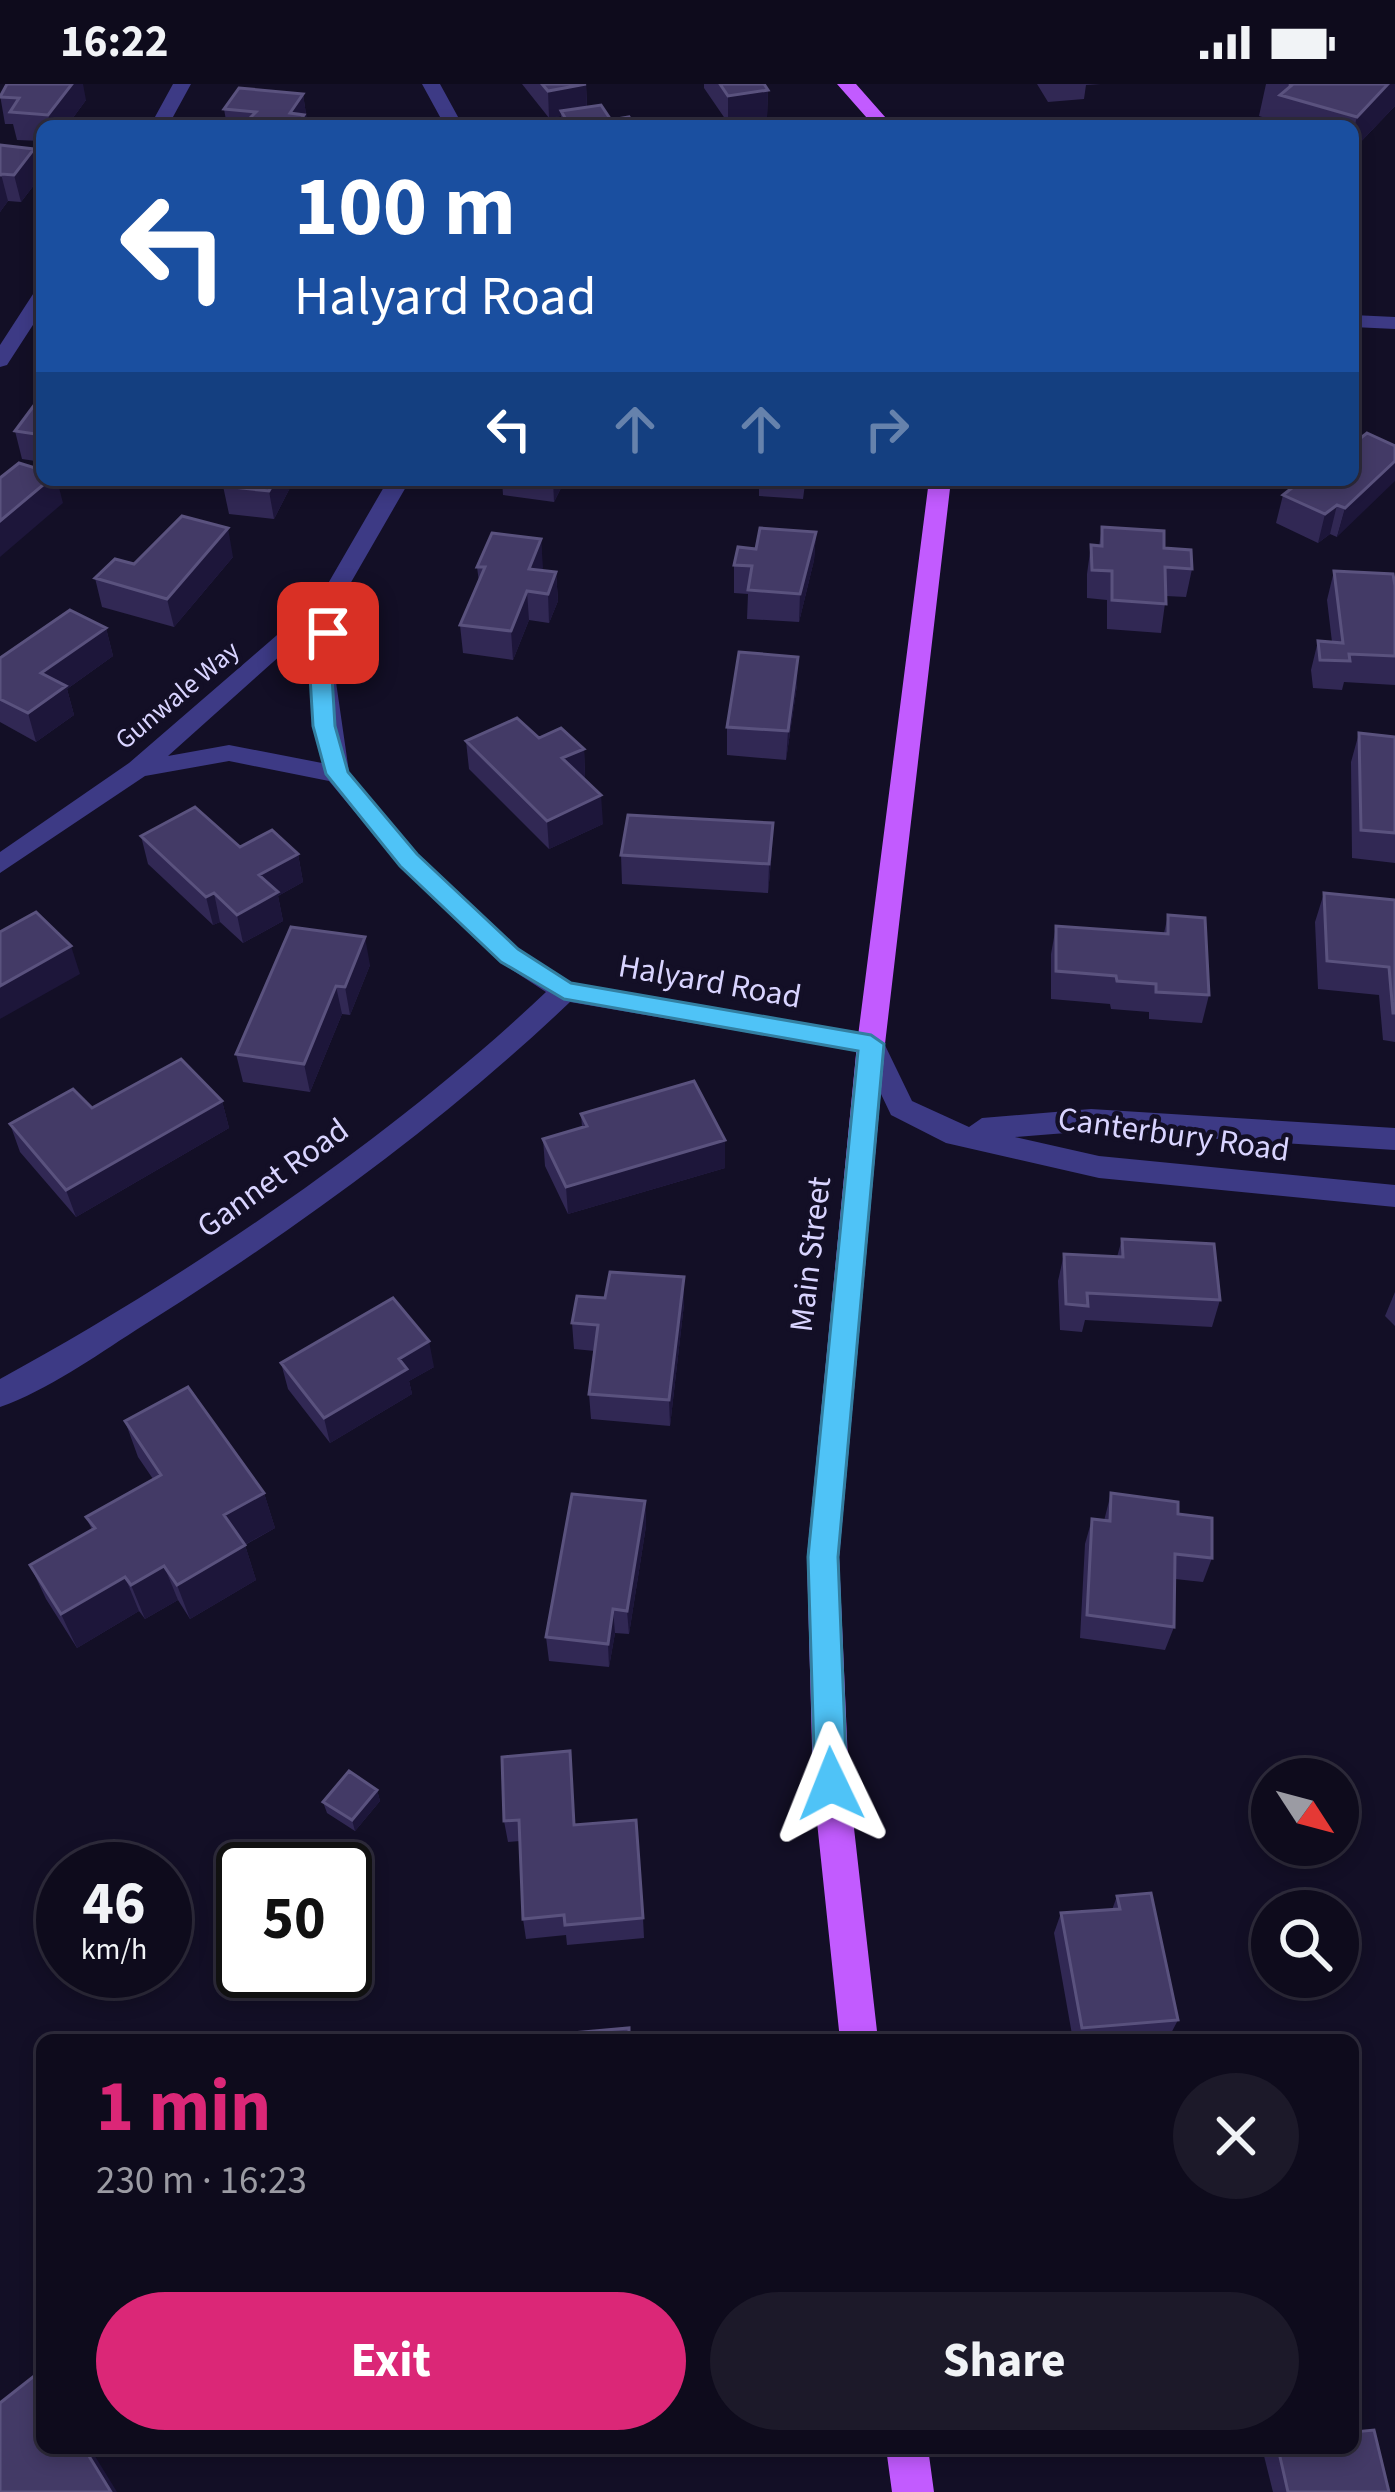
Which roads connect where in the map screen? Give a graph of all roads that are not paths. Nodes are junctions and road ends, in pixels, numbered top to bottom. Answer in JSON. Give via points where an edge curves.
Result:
{"nodes":[{"id":1,"x":182,"y":84,"type":"edge"},
{"id":2,"x":431,"y":84,"type":"edge"},
{"id":3,"x":846,"y":84,"type":"edge"},
{"id":4,"x":162,"y":120,"type":"edge"},
{"id":5,"x":451,"y":120,"type":"edge"},
{"id":6,"x":879,"y":120,"type":"edge"},
{"id":7,"x":36,"y":304,"type":"edge"},
{"id":8,"x":1359,"y":321,"type":"edge"},
{"id":9,"x":1395,"y":323,"type":"edge"},
{"id":10,"x":0,"y":361,"type":"edge"},
{"id":11,"x":395,"y":486,"type":"edge"},
{"id":12,"x":939,"y":486,"type":"edge"},
{"id":13,"x":334,"y":591,"type":"junction"},
{"id":14,"x":138,"y":770,"type":"junction"},
{"id":15,"x":337,"y":774,"type":"junction"},
{"id":16,"x":0,"y":864,"type":"edge"},
{"id":17,"x":564,"y":991,"type":"junction"},
{"id":18,"x":871,"y":1044,"type":"junction"},
{"id":19,"x":946,"y":1132,"type":"junction"},
{"id":20,"x":1395,"y":1139,"type":"edge"},
{"id":21,"x":1395,"y":1196,"type":"edge"},
{"id":22,"x":0,"y":1394,"type":"edge"},
{"id":23,"x":858,"y":2034,"type":"edge"},
{"id":24,"x":908,"y":2454,"type":"edge"},
{"id":25,"x":913,"y":2492,"type":"edge"}],
"edges":[{"from":1,"to":4,"type":"street"},
{"from":2,"to":5,"type":"street"},
{"from":3,"to":6,"type":"main road"},
{"from":7,"to":10,"type":"street"},
{"from":8,"to":9,"type":"street"},
{"from":11,"to":13,"type":"street","name":"Gunwale Way"},
{"from":12,"to":18,"type":"main road","name":"Main Street"},
{"from":13,"to":14,"type":"street","name":"Gunwale Way"},
{"from":13,"to":15,"type":"street","name":"Halyard Road","via":[[321,676]]},
{"from":14,"to":15,"type":"street","via":[[229,753]]},
{"from":14,"to":16,"type":"street","name":"Gunwale Way"},
{"from":15,"to":17,"type":"street","name":"Halyard Road","via":[[409,860],[509,956]]},
{"from":17,"to":18,"type":"street","name":"Halyard Road"},
{"from":17,"to":22,"type":"street","name":"Gannet Road","via":[[501,1054],[280,1220]]},
{"from":18,"to":19,"type":"street","name":"Canterbury Road","via":[[901,1108]]},
{"from":18,"to":23,"type":"main road","name":"Main Street","via":[[823,1557],[831,1784]]},
{"from":19,"to":20,"type":"street","name":"Canterbury Road","via":[[1091,1120]]},
{"from":19,"to":21,"type":"street","name":"Canterbury Road","via":[[1099,1167]]},
{"from":24,"to":25,"type":"main road"}]}
